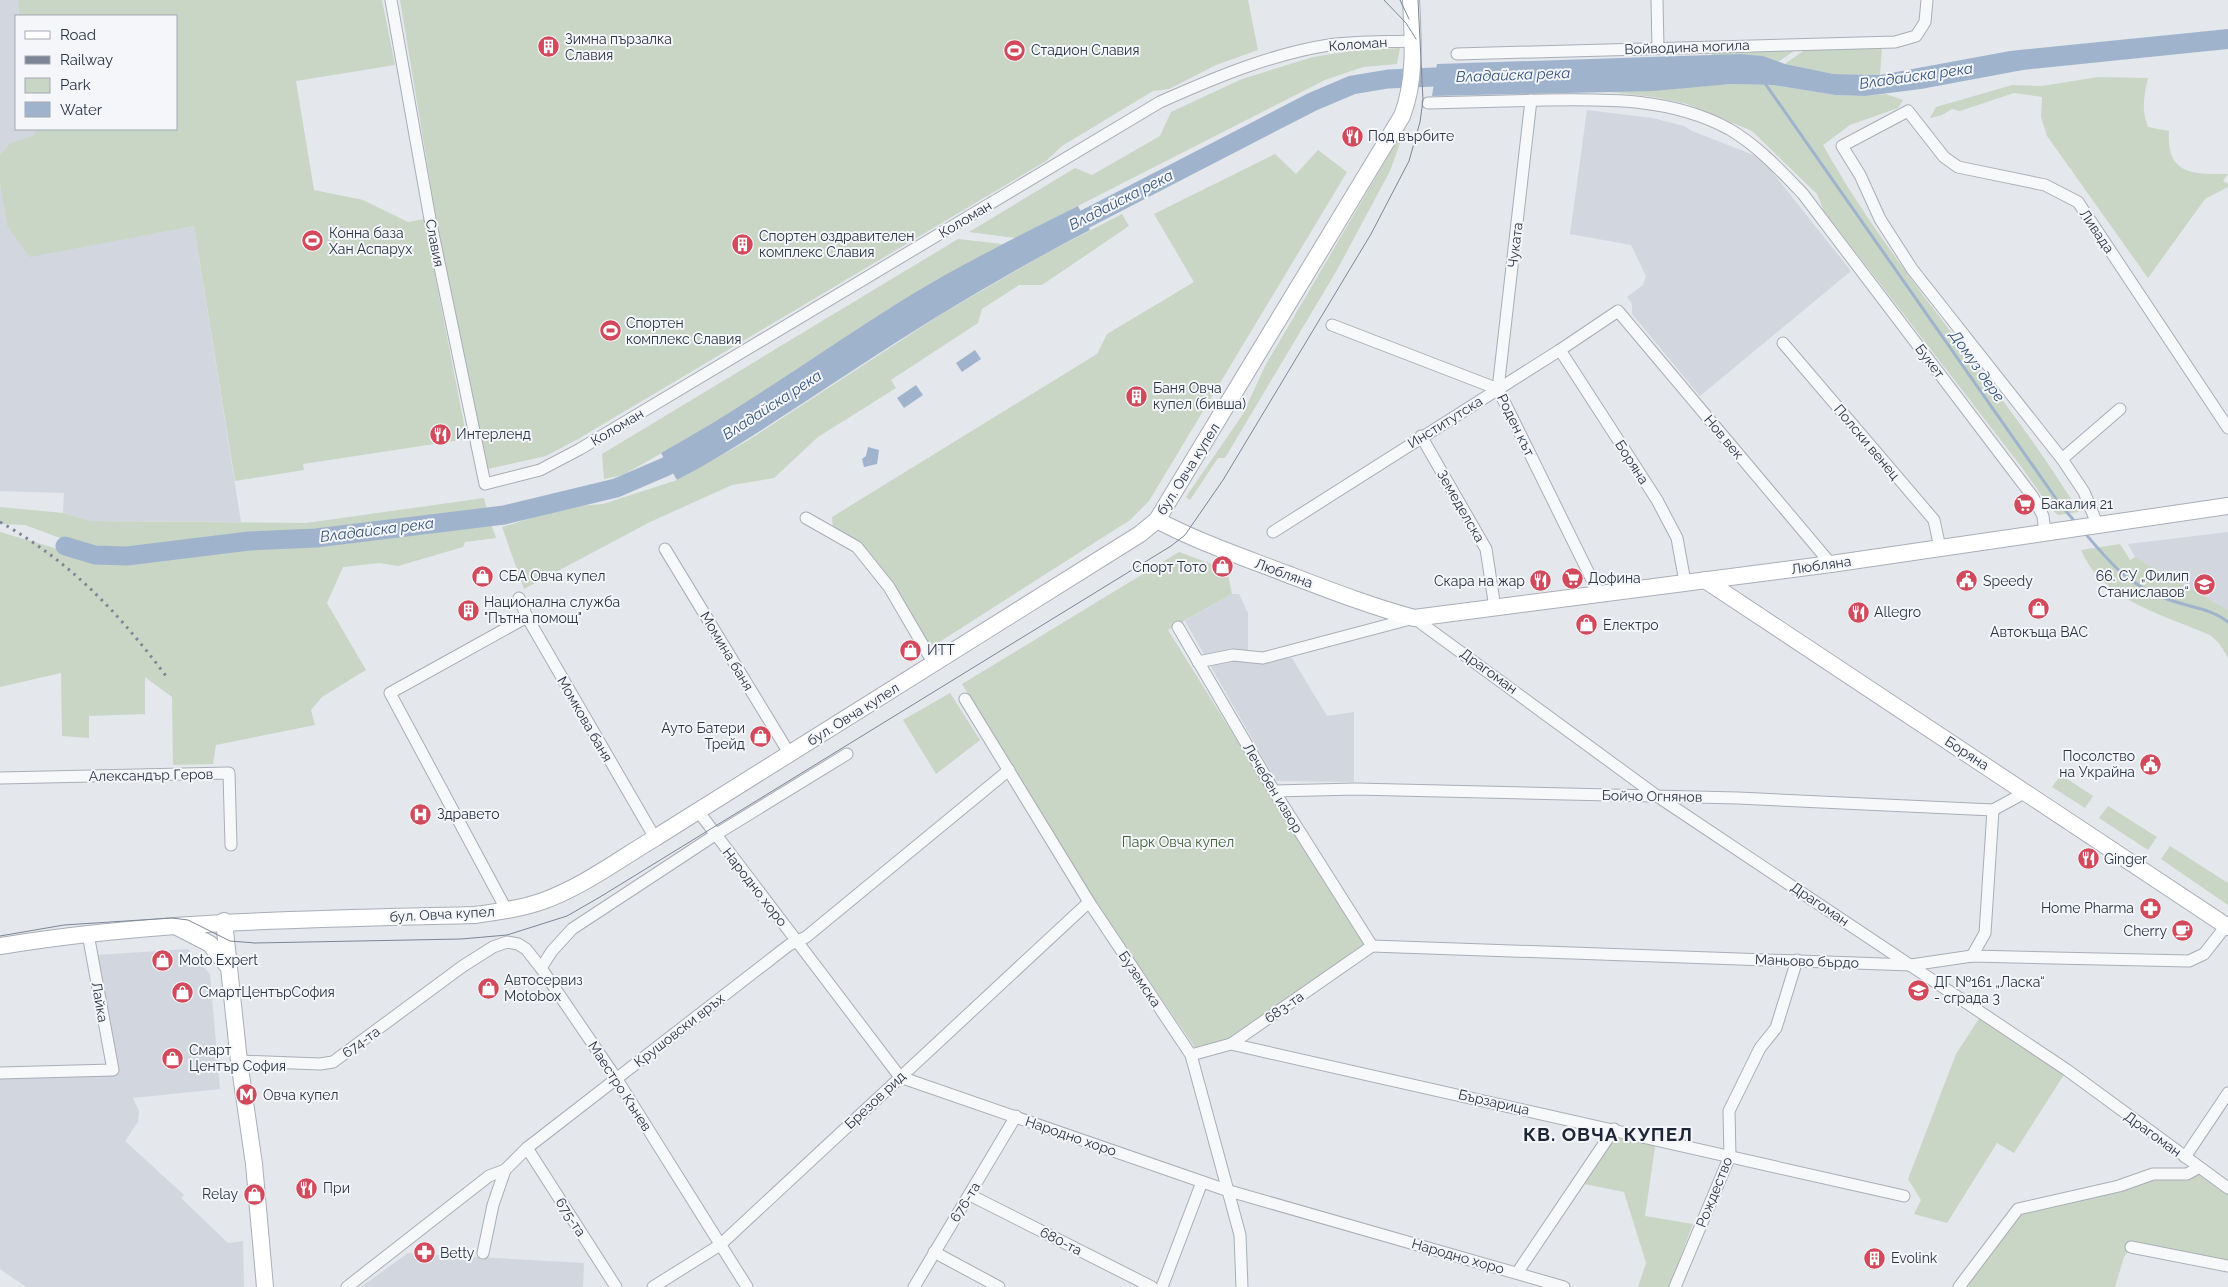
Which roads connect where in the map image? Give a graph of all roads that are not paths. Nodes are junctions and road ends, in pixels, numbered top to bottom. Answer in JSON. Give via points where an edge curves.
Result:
{"nodes":[{"id":1,"x":391,"y":0,"type":"edge"},
{"id":2,"x":1411,"y":0,"type":"edge"},
{"id":3,"x":1422,"y":0,"type":"edge"},
{"id":4,"x":1657,"y":0,"type":"edge"},
{"id":5,"x":1927,"y":0,"type":"edge"},
{"id":6,"x":1413,"y":41,"type":"junction"},
{"id":7,"x":1658,"y":48,"type":"junction"},
{"id":8,"x":1457,"y":54,"type":"dead end"},
{"id":9,"x":1531,"y":100,"type":"junction"},
{"id":10,"x":1428,"y":102,"type":"dead end"},
{"id":11,"x":1618,"y":310,"type":"joint"},
{"id":12,"x":1332,"y":326,"type":"dead end"},
{"id":13,"x":1783,"y":343,"type":"dead end"},
{"id":14,"x":1560,"y":350,"type":"junction"},
{"id":15,"x":1498,"y":389,"type":"junction"},
{"id":16,"x":2120,"y":409,"type":"dead end"},
{"id":17,"x":2228,"y":428,"type":"edge"},
{"id":18,"x":1421,"y":436,"type":"junction"},
{"id":19,"x":2062,"y":459,"type":"junction"},
{"id":20,"x":485,"y":484,"type":"joint"},
{"id":21,"x":2228,"y":506,"type":"edge"},
{"id":22,"x":806,"y":518,"type":"dead end"},
{"id":23,"x":1157,"y":520,"type":"junction"},
{"id":24,"x":2095,"y":526,"type":"junction"},
{"id":25,"x":1273,"y":532,"type":"dead end"},
{"id":26,"x":2045,"y":533,"type":"junction"},
{"id":27,"x":1940,"y":548,"type":"junction"},
{"id":28,"x":665,"y":549,"type":"dead end"},
{"id":29,"x":1830,"y":564,"type":"junction"},
{"id":30,"x":1712,"y":579,"type":"junction"},
{"id":31,"x":1686,"y":582,"type":"junction"},
{"id":32,"x":1599,"y":594,"type":"junction"},
{"id":33,"x":519,"y":598,"type":"dead end"},
{"id":34,"x":1495,"y":608,"type":"junction"},
{"id":35,"x":527,"y":617,"type":"junction"},
{"id":36,"x":1414,"y":618,"type":"junction"},
{"id":37,"x":1178,"y":628,"type":"dead end"},
{"id":38,"x":1198,"y":662,"type":"junction"},
{"id":39,"x":934,"y":664,"type":"junction"},
{"id":40,"x":965,"y":699,"type":"dead end"},
{"id":41,"x":789,"y":753,"type":"junction"},
{"id":42,"x":847,"y":754,"type":"dead end"},
{"id":43,"x":1009,"y":770,"type":"junction"},
{"id":44,"x":0,"y":778,"type":"edge"},
{"id":45,"x":1274,"y":790,"type":"junction"},
{"id":46,"x":2026,"y":792,"type":"junction"},
{"id":47,"x":1657,"y":796,"type":"junction"},
{"id":48,"x":1993,"y":810,"type":"junction"},
{"id":49,"x":698,"y":811,"type":"junction"},
{"id":50,"x":715,"y":835,"type":"junction"},
{"id":51,"x":655,"y":838,"type":"junction"},
{"id":52,"x":231,"y":845,"type":"dead end"},
{"id":53,"x":1089,"y":902,"type":"junction"},
{"id":54,"x":507,"y":911,"type":"junction"},
{"id":55,"x":224,"y":922,"type":"junction"},
{"id":56,"x":2227,"y":923,"type":"edge"},
{"id":57,"x":175,"y":926,"type":"junction"},
{"id":58,"x":88,"y":934,"type":"junction"},
{"id":59,"x":797,"y":941,"type":"junction"},
{"id":60,"x":0,"y":946,"type":"edge"},
{"id":61,"x":1372,"y":946,"type":"junction"},
{"id":62,"x":1972,"y":956,"type":"junction"},
{"id":63,"x":1797,"y":960,"type":"junction"},
{"id":64,"x":1911,"y":965,"type":"junction"},
{"id":65,"x":463,"y":966,"type":"joint"},
{"id":66,"x":228,"y":967,"type":"junction"},
{"id":67,"x":541,"y":968,"type":"junction"},
{"id":68,"x":1231,"y":1044,"type":"junction"},
{"id":69,"x":1191,"y":1055,"type":"junction"},
{"id":70,"x":239,"y":1061,"type":"junction"},
{"id":71,"x":0,"y":1073,"type":"edge"},
{"id":72,"x":900,"y":1077,"type":"junction"},
{"id":73,"x":616,"y":1078,"type":"junction"},
{"id":74,"x":2228,"y":1093,"type":"edge"},
{"id":75,"x":1016,"y":1116,"type":"junction"},
{"id":76,"x":1614,"y":1129,"type":"junction"},
{"id":77,"x":527,"y":1148,"type":"junction"},
{"id":78,"x":1730,"y":1156,"type":"junction"},
{"id":79,"x":2185,"y":1158,"type":"junction"},
{"id":80,"x":2198,"y":1168,"type":"junction"},
{"id":81,"x":505,"y":1170,"type":"junction"},
{"id":82,"x":1202,"y":1182,"type":"junction"},
{"id":83,"x":2228,"y":1188,"type":"edge"},
{"id":84,"x":1226,"y":1190,"type":"junction"},
{"id":85,"x":970,"y":1195,"type":"junction"},
{"id":86,"x":1904,"y":1196,"type":"dead end"},
{"id":87,"x":720,"y":1245,"type":"junction"},
{"id":88,"x":2131,"y":1247,"type":"dead end"},
{"id":89,"x":934,"y":1252,"type":"junction"},
{"id":90,"x":483,"y":1253,"type":"dead end"},
{"id":91,"x":2228,"y":1266,"type":"edge"},
{"id":92,"x":1517,"y":1273,"type":"junction"},
{"id":93,"x":1528,"y":1282,"type":"edge"},
{"id":94,"x":265,"y":1287,"type":"edge"},
{"id":95,"x":347,"y":1287,"type":"edge"},
{"id":96,"x":616,"y":1287,"type":"edge"},
{"id":97,"x":653,"y":1287,"type":"edge"},
{"id":98,"x":747,"y":1287,"type":"edge"},
{"id":99,"x":914,"y":1287,"type":"edge"},
{"id":100,"x":999,"y":1287,"type":"edge"},
{"id":101,"x":1152,"y":1287,"type":"edge"},
{"id":102,"x":1162,"y":1287,"type":"edge"},
{"id":103,"x":1242,"y":1287,"type":"edge"},
{"id":104,"x":1564,"y":1287,"type":"edge"},
{"id":105,"x":1675,"y":1287,"type":"edge"},
{"id":106,"x":1959,"y":1287,"type":"edge"}],
"edges":[{"from":1,"to":20,"type":"street","name":"Славия","via":[[430,219]]},
{"from":2,"to":6,"type":"street","name":"бул. Овча купел"},
{"from":3,"to":6,"type":"street","name":"бул. Овча купел","via":[[1422,17]]},
{"from":4,"to":7,"type":"street"},
{"from":5,"to":7,"type":"street","name":"Войводина могила","via":[[1925,22],[1916,36],[1894,42]]},
{"from":6,"to":20,"type":"street","name":"Коломан","via":[[1330,45],[1261,62],[1160,102],[580,449],[540,470]]},
{"from":6,"to":23,"type":"street","name":"бул. Овча купел","via":[[1408,100],[1402,116]]},
{"from":7,"to":8,"type":"street","name":"Войводина могила"},
{"from":9,"to":10,"type":"street"},
{"from":9,"to":15,"type":"street","name":"Чуката"},
{"from":9,"to":26,"type":"street","name":"Букет","via":[[1611,99],[1658,104],[1699,115],[1729,130],[1770,158],[1803,194],[2033,497],[2043,516]]},
{"from":11,"to":14,"type":"street","name":"Институтска"},
{"from":11,"to":29,"type":"street","name":"Нов век"},
{"from":12,"to":15,"type":"street","name":"Роден кът"},
{"from":13,"to":27,"type":"street","name":"Полски венец","via":[[1934,520]]},
{"from":14,"to":15,"type":"street","name":"Институтска"},
{"from":14,"to":31,"type":"street","name":"Боряна","via":[[1657,500],[1677,538]]},
{"from":15,"to":18,"type":"street","name":"Институтска"},
{"from":15,"to":32,"type":"street","name":"Роден кът"},
{"from":16,"to":19,"type":"street"},
{"from":17,"to":19,"type":"street","name":"Ливада","via":[[2078,202],[2045,186],[1958,167],[1944,157],[1908,111],[1842,146],[1860,175],[1880,219],[1912,269]]},
{"from":18,"to":25,"type":"street","name":"Институтска"},
{"from":18,"to":34,"type":"street","name":"Земеделска","via":[[1486,550]]},
{"from":19,"to":24,"type":"street","via":[[2084,492]]},
{"from":21,"to":24,"type":"street","name":"Любляна"},
{"from":22,"to":39,"type":"street","via":[[857,547],[889,587]]},
{"from":23,"to":36,"type":"street","name":"Любляна","via":[[1231,553],[1381,609]]},
{"from":23,"to":39,"type":"street","name":"бул. Овча купел","via":[[1140,534]]},
{"from":24,"to":26,"type":"street","name":"Любляна"},
{"from":26,"to":27,"type":"street","name":"Любляна"},
{"from":27,"to":29,"type":"street","name":"Любляна"},
{"from":28,"to":41,"type":"street","name":"Момина баня"},
{"from":29,"to":30,"type":"street","name":"Любляна"},
{"from":30,"to":31,"type":"street","name":"Любляна"},
{"from":30,"to":46,"type":"street","name":"Боряна"},
{"from":30,"to":56,"type":"street","name":"Боряна"},
{"from":31,"to":32,"type":"street","name":"Любляна"},
{"from":32,"to":34,"type":"street","name":"Любляна"},
{"from":33,"to":35,"type":"street","name":"Момкова баня"},
{"from":34,"to":36,"type":"street","name":"Любляна"},
{"from":35,"to":51,"type":"street","name":"Момкова баня"},
{"from":35,"to":54,"type":"street","via":[[390,693]]},
{"from":36,"to":38,"type":"street","name":"Любляна","via":[[1278,655],[1263,658],[1224,656]]},
{"from":36,"to":47,"type":"street","name":"Драгоман"},
{"from":37,"to":38,"type":"street","name":"Лечебен извор"},
{"from":38,"to":45,"type":"street","name":"Лечебен извор"},
{"from":39,"to":41,"type":"street","name":"бул. Овча купел"},
{"from":40,"to":43,"type":"street","name":"Буземска"},
{"from":41,"to":49,"type":"street","name":"бул. Овча купел"},
{"from":42,"to":50,"type":"street"},
{"from":43,"to":53,"type":"street","name":"Буземска"},
{"from":43,"to":59,"type":"street","name":"Крушовски връх","via":[[806,937]]},
{"from":44,"to":52,"type":"street","name":"Александър Геров","via":[[229,773]]},
{"from":45,"to":47,"type":"street","name":"Бойчо Огнянов"},
{"from":45,"to":61,"type":"street","name":"Лечебен извор"},
{"from":46,"to":48,"type":"street"},
{"from":46,"to":56,"type":"street","name":"Боряна"},
{"from":47,"to":48,"type":"street","name":"Бойчо Огнянов"},
{"from":47,"to":64,"type":"street","name":"Драгоман"},
{"from":48,"to":62,"type":"street","via":[[1985,933]]},
{"from":49,"to":50,"type":"street","name":"Народно хоро"},
{"from":49,"to":51,"type":"street","name":"бул. Овча купел"},
{"from":50,"to":59,"type":"street","name":"Народно хоро"},
{"from":50,"to":67,"type":"street","via":[[572,929]]},
{"from":51,"to":54,"type":"street","name":"бул. Овча купел","via":[[573,887],[540,902]]},
{"from":53,"to":69,"type":"street","name":"Буземска"},
{"from":53,"to":72,"type":"street","name":"Брезов рид"},
{"from":54,"to":55,"type":"street","name":"бул. Овча купел","via":[[475,915]]},
{"from":55,"to":57,"type":"street","name":"бул. Овча купел"},
{"from":55,"to":66,"type":"street"},
{"from":56,"to":62,"type":"street","name":"Маньово бърдо","via":[[2204,954],[2189,961]]},
{"from":57,"to":58,"type":"street","name":"бул. Овча купел"},
{"from":57,"to":66,"type":"street","via":[[210,944]]},
{"from":58,"to":60,"type":"street","name":"бул. Овча купел"},
{"from":58,"to":71,"type":"street","name":"Лайка","via":[[112,1070]]},
{"from":59,"to":72,"type":"street","name":"Народно хоро"},
{"from":59,"to":73,"type":"street","name":"Крушовски връх"},
{"from":61,"to":63,"type":"street","name":"Маньово бърдо"},
{"from":61,"to":68,"type":"street","name":"683-та"},
{"from":62,"to":64,"type":"street","name":"Маньово бърдо"},
{"from":63,"to":64,"type":"street","name":"Маньово бърдо"},
{"from":63,"to":78,"type":"street","name":"Рождество","via":[[1776,1028],[1760,1048],[1729,1111]]},
{"from":64,"to":79,"type":"street","name":"Драгоман","via":[[2067,1070]]},
{"from":65,"to":67,"type":"street","name":"Маестро Кънев","via":[[507,942],[526,949]]},
{"from":65,"to":70,"type":"street","name":"674-та","via":[[333,1062]]},
{"from":66,"to":70,"type":"street"},
{"from":67,"to":73,"type":"street","name":"Маестро Кънев"},
{"from":68,"to":69,"type":"street","name":"683-та"},
{"from":68,"to":76,"type":"street","name":"Бързарица"},
{"from":69,"to":84,"type":"street","name":"Буземска"},
{"from":70,"to":94,"type":"street","via":[[254,1164]]},
{"from":72,"to":75,"type":"street","name":"Народно хоро"},
{"from":72,"to":87,"type":"street","name":"Брезов рид"},
{"from":73,"to":77,"type":"street","name":"Крушовски връх"},
{"from":73,"to":87,"type":"street","name":"Маестро Кънев"},
{"from":74,"to":79,"type":"street"},
{"from":75,"to":82,"type":"street","name":"Народно хоро"},
{"from":75,"to":85,"type":"street","name":"676-та"},
{"from":76,"to":78,"type":"street","name":"Бързарица"},
{"from":76,"to":92,"type":"street"},
{"from":77,"to":81,"type":"street","name":"Крушовски връх"},
{"from":77,"to":96,"type":"street","name":"675-та"},
{"from":78,"to":86,"type":"street","name":"Бързарица"},
{"from":78,"to":105,"type":"street","name":"Рождество"},
{"from":79,"to":80,"type":"street","name":"Драгоман"},
{"from":80,"to":83,"type":"street","name":"Драгоман"},
{"from":80,"to":106,"type":"street","via":[[2187,1174],[2153,1174],[2119,1186],[2018,1209]]},
{"from":81,"to":90,"type":"street","via":[[493,1205]]},
{"from":81,"to":95,"type":"street","name":"Крушовски връх","via":[[490,1176]]},
{"from":82,"to":84,"type":"street","name":"Народно хоро"},
{"from":82,"to":102,"type":"street"},
{"from":84,"to":92,"type":"street","name":"Народно хоро"},
{"from":84,"to":103,"type":"street","name":"Буземска","via":[[1240,1235]]},
{"from":85,"to":89,"type":"street","name":"676-та"},
{"from":85,"to":101,"type":"street","name":"680-та"},
{"from":87,"to":97,"type":"street","name":"Брезов рид"},
{"from":87,"to":98,"type":"street","name":"Маестро Кънев"},
{"from":88,"to":91,"type":"street"},
{"from":89,"to":99,"type":"street","name":"676-та"},
{"from":89,"to":100,"type":"street"},
{"from":92,"to":93,"type":"street","name":"Народно хоро"},
{"from":93,"to":104,"type":"street","name":"Народно хоро"}]}
